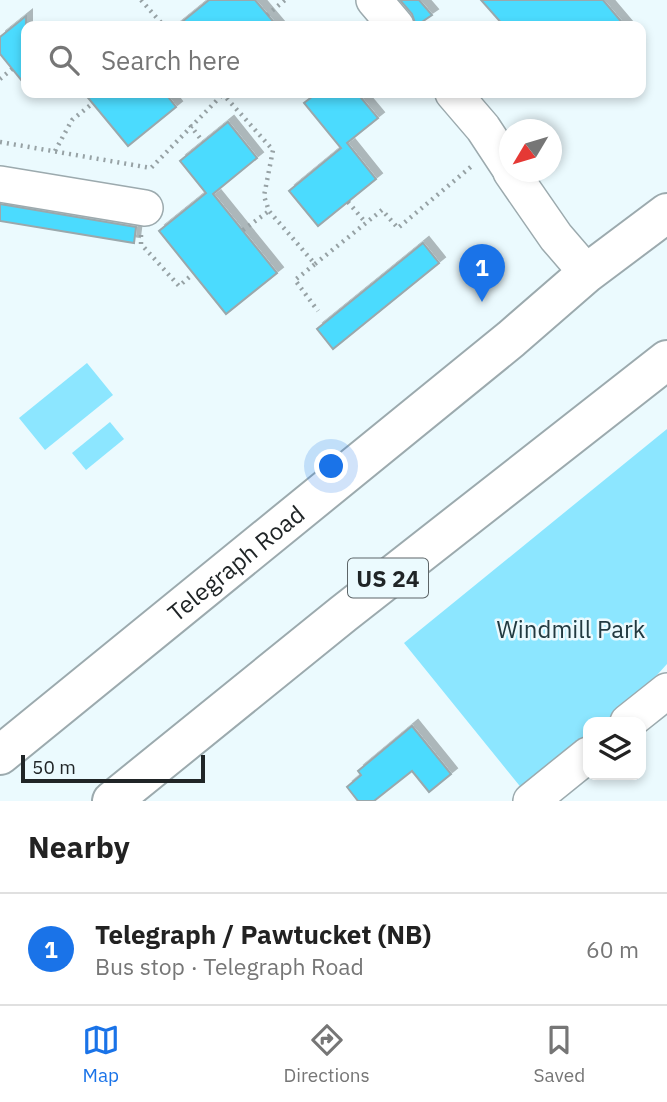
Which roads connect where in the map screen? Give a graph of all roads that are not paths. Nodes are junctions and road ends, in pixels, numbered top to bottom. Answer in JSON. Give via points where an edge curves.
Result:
{"nodes":[{"id":1,"x":374,"y":0,"type":"edge"},
{"id":2,"x":392,"y":21,"type":"edge"},
{"id":3,"x":457,"y":98,"type":"edge"},
{"id":4,"x":499,"y":153,"type":"edge"},
{"id":5,"x":518,"y":182,"type":"edge"},
{"id":6,"x":0,"y":184,"type":"edge"},
{"id":7,"x":145,"y":208,"type":"dead end"},
{"id":8,"x":667,"y":213,"type":"edge"},
{"id":9,"x":587,"y":274,"type":"junction"},
{"id":10,"x":667,"y":359,"type":"edge"},
{"id":11,"x":667,"y":691,"type":"edge"},
{"id":12,"x":634,"y":717,"type":"edge"},
{"id":13,"x":0,"y":755,"type":"edge"},
{"id":14,"x":583,"y":759,"type":"edge"},
{"id":15,"x":112,"y":801,"type":"edge"},
{"id":16,"x":531,"y":801,"type":"edge"}],
"edges":[{"from":1,"to":2,"type":"street"},
{"from":3,"to":4,"type":"street"},
{"from":5,"to":9,"type":"street"},
{"from":6,"to":7,"type":"street"},
{"from":8,"to":9,"type":"highway","name":"Telegraph Road"},
{"from":9,"to":13,"type":"highway","name":"Telegraph Road"},
{"from":10,"to":15,"type":"highway","number":"US 24"},
{"from":11,"to":12,"type":"street"},
{"from":14,"to":16,"type":"street"}]}
